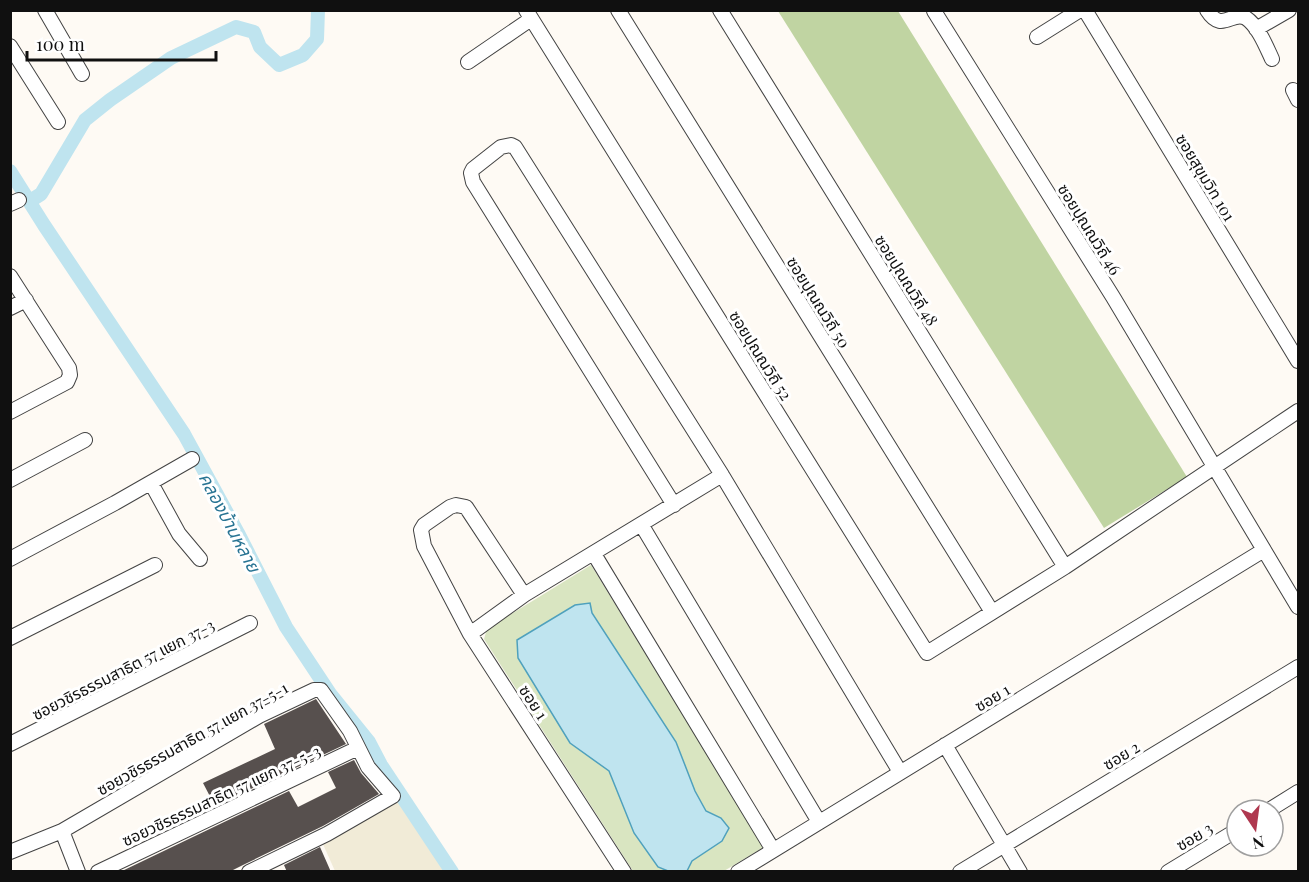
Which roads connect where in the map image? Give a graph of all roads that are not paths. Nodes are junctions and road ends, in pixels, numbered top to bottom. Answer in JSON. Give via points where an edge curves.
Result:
{"nodes":[{"id":1,"x":45,"y":10,"type":"edge"},
{"id":2,"x":618,"y":10,"type":"edge"},
{"id":3,"x":720,"y":10,"type":"edge"},
{"id":4,"x":1080,"y":10,"type":"edge"},
{"id":5,"x":1085,"y":10,"type":"edge"},
{"id":6,"x":1207,"y":10,"type":"edge"},
{"id":7,"x":1289,"y":10,"type":"edge"},
{"id":8,"x":934,"y":11,"type":"edge"},
{"id":9,"x":529,"y":15,"type":"edge"},
{"id":10,"x":1256,"y":29,"type":"junction"},
{"id":11,"x":1036,"y":37,"type":"dead end"},
{"id":12,"x":10,"y":46,"type":"edge"},
{"id":13,"x":1272,"y":58,"type":"dead end"},
{"id":14,"x":468,"y":62,"type":"dead end"},
{"id":15,"x":82,"y":74,"type":"dead end"},
{"id":16,"x":58,"y":122,"type":"dead end"},
{"id":17,"x":10,"y":276,"type":"edge"},
{"id":18,"x":26,"y":300,"type":"junction"},
{"id":19,"x":10,"y":308,"type":"edge"},
{"id":20,"x":1299,"y":361,"type":"edge"},
{"id":21,"x":10,"y":412,"type":"edge"},
{"id":22,"x":1298,"y":412,"type":"edge"},
{"id":23,"x":85,"y":440,"type":"dead end"},
{"id":24,"x":192,"y":459,"type":"dead end"},
{"id":25,"x":1213,"y":467,"type":"junction"},
{"id":26,"x":722,"y":475,"type":"junction"},
{"id":27,"x":10,"y":480,"type":"edge"},
{"id":28,"x":151,"y":483,"type":"junction"},
{"id":29,"x":674,"y":505,"type":"junction"},
{"id":30,"x":641,"y":524,"type":"junction"},
{"id":31,"x":1264,"y":550,"type":"junction"},
{"id":32,"x":594,"y":554,"type":"junction"},
{"id":33,"x":10,"y":559,"type":"edge"},
{"id":34,"x":200,"y":559,"type":"dead end"},
{"id":35,"x":155,"y":565,"type":"dead end"},
{"id":36,"x":1065,"y":567,"type":"junction"},
{"id":37,"x":524,"y":595,"type":"junction"},
{"id":38,"x":1299,"y":607,"type":"edge"},
{"id":39,"x":992,"y":612,"type":"junction"},
{"id":40,"x":250,"y":623,"type":"dead end"},
{"id":41,"x":470,"y":634,"type":"junction"},
{"id":42,"x":10,"y":638,"type":"edge"},
{"id":43,"x":1299,"y":667,"type":"edge"},
{"id":44,"x":10,"y":744,"type":"edge"},
{"id":45,"x":945,"y":745,"type":"junction"},
{"id":46,"x":358,"y":748,"type":"junction"},
{"id":47,"x":900,"y":772,"type":"junction"},
{"id":48,"x":1299,"y":792,"type":"edge"},
{"id":49,"x":1285,"y":800,"type":"edge"},
{"id":50,"x":819,"y":822,"type":"junction"},
{"id":51,"x":62,"y":831,"type":"junction"},
{"id":52,"x":1225,"y":837,"type":"edge"},
{"id":53,"x":1004,"y":845,"type":"junction"},
{"id":54,"x":773,"y":850,"type":"junction"},
{"id":55,"x":10,"y":852,"type":"edge"},
{"id":56,"x":273,"y":867,"type":"edge"},
{"id":57,"x":78,"y":872,"type":"edge"},
{"id":58,"x":98,"y":872,"type":"edge"},
{"id":59,"x":249,"y":872,"type":"edge"},
{"id":60,"x":624,"y":872,"type":"edge"},
{"id":61,"x":738,"y":872,"type":"edge"},
{"id":62,"x":960,"y":872,"type":"edge"},
{"id":63,"x":1020,"y":872,"type":"edge"},
{"id":64,"x":1168,"y":872,"type":"edge"}],
"edges":[{"from":1,"to":15,"type":"street"},
{"from":2,"to":39,"type":"street","name":"ซอยปุณณวิถี 50"},
{"from":3,"to":36,"type":"street","name":"ซอยปุณณวิถี 48"},
{"from":4,"to":11,"type":"street"},
{"from":5,"to":20,"type":"street","name":"ซอยสุขุมวิท 101"},
{"from":6,"to":10,"type":"street","via":[[1223,22],[1246,18]]},
{"from":7,"to":10,"type":"street"},
{"from":8,"to":25,"type":"street","name":"ซอยปุณณวิถี 46","via":[[1113,297]]},
{"from":9,"to":14,"type":"street"},
{"from":9,"to":39,"type":"street","name":"ซอยปุณณวิถี 52","via":[[927,653]]},
{"from":10,"to":13,"type":"street"},
{"from":12,"to":16,"type":"street"},
{"from":17,"to":18,"type":"street"},
{"from":18,"to":19,"type":"street"},
{"from":18,"to":21,"type":"street","via":[[70,375],[67,382]]},
{"from":22,"to":25,"type":"street"},
{"from":23,"to":27,"type":"street"},
{"from":24,"to":28,"type":"street"},
{"from":25,"to":31,"type":"street","name":"ซอยปุณณวิถี 46"},
{"from":25,"to":36,"type":"street"},
{"from":26,"to":29,"type":"street"},
{"from":26,"to":29,"type":"street","via":[[514,147],[501,147],[473,169],[471,178]]},
{"from":26,"to":47,"type":"street"},
{"from":28,"to":33,"type":"street"},
{"from":28,"to":34,"type":"street","via":[[179,534]]},
{"from":29,"to":30,"type":"street"},
{"from":30,"to":32,"type":"street"},
{"from":30,"to":50,"type":"street"},
{"from":31,"to":38,"type":"street","name":"ซอยปุณณวิถี 46"},
{"from":31,"to":45,"type":"street","name":"ซอย 1"},
{"from":32,"to":37,"type":"street"},
{"from":32,"to":54,"type":"street"},
{"from":35,"to":42,"type":"street"},
{"from":36,"to":39,"type":"street"},
{"from":37,"to":41,"type":"street"},
{"from":37,"to":41,"type":"street","name":"ซอย 1","via":[[462,505],[450,507],[424,525],[424,546]]},
{"from":40,"to":44,"type":"street","name":"ซอยวชิรธรรมสาธิต 57 แยก 37-3"},
{"from":41,"to":60,"type":"street","name":"ซอย 1"},
{"from":43,"to":53,"type":"street","name":"ซอย 2"},
{"from":45,"to":47,"type":"street","name":"ซอย 1"},
{"from":45,"to":53,"type":"street"},
{"from":46,"to":51,"type":"street","name":"ซอยวชิรธรรมสาธิต 57 แยก 37-5-1","via":[[321,690],[314,690],[259,716]]},
{"from":46,"to":56,"type":"street","name":"ซอยวชิรธรรมสาธิต 57 แยก 37-5-1","via":[[393,796]]},
{"from":46,"to":58,"type":"street","name":"ซอยวชิรธรรมสาธิต 57 แยก 37-5-3"},
{"from":47,"to":50,"type":"street","name":"ซอย 1"},
{"from":48,"to":49,"type":"street"},
{"from":50,"to":54,"type":"street","name":"ซอย 1"},
{"from":51,"to":55,"type":"street"},
{"from":51,"to":57,"type":"street"},
{"from":52,"to":64,"type":"street","name":"ซอย 3"},
{"from":53,"to":62,"type":"street","name":"ซอย 2"},
{"from":53,"to":63,"type":"street"},
{"from":54,"to":61,"type":"street","name":"ซอย 1"},
{"from":56,"to":59,"type":"street"}]}
